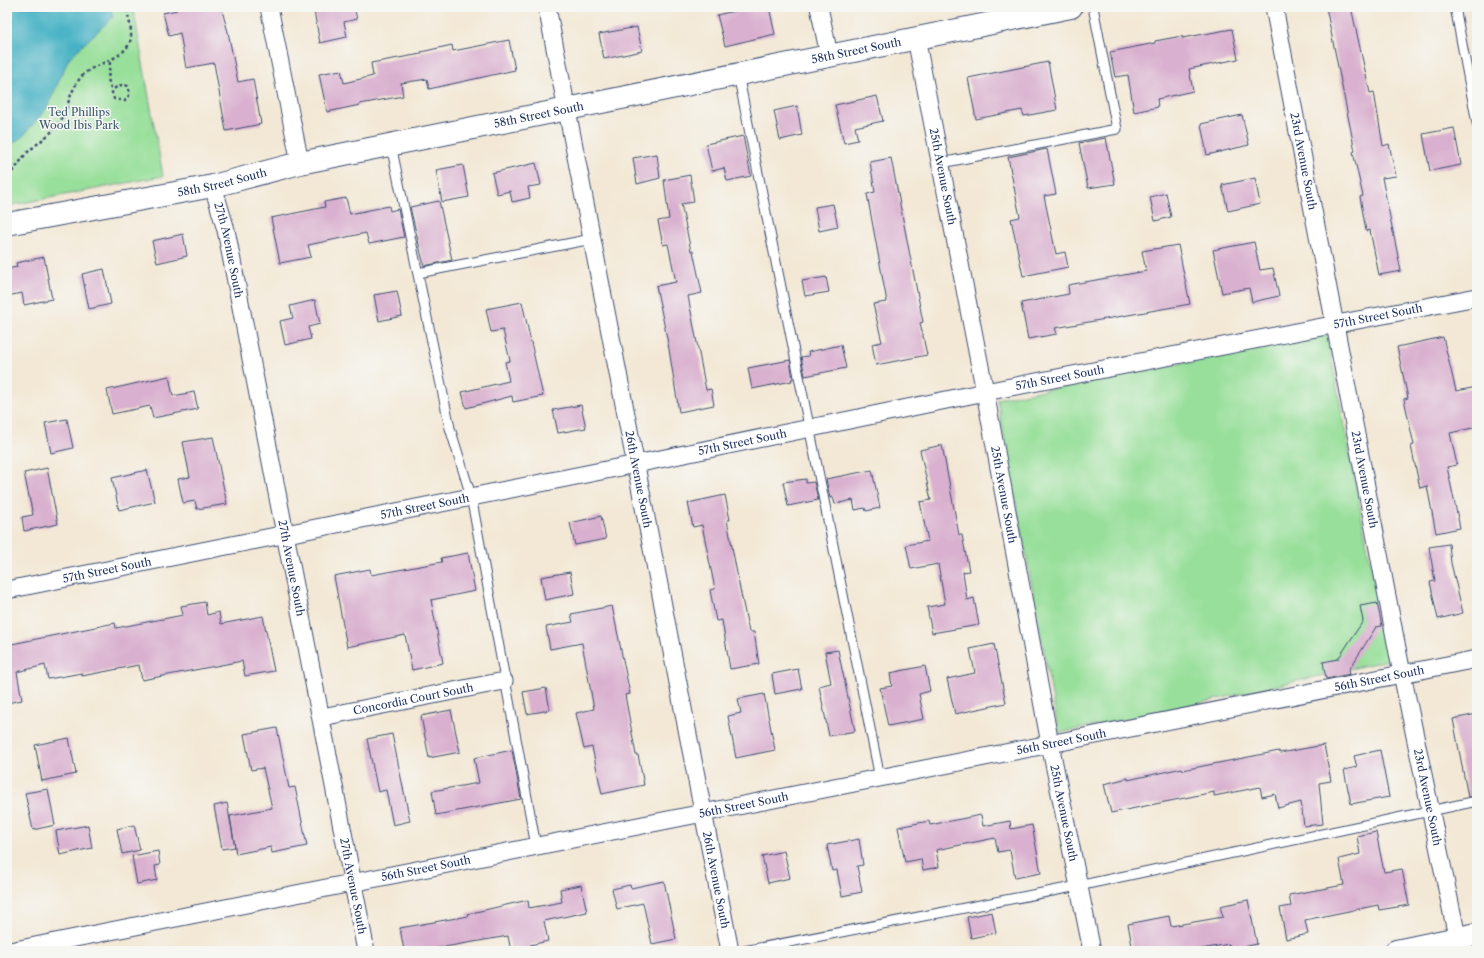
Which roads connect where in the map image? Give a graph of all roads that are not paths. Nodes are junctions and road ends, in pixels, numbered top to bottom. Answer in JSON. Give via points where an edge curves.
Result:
{"nodes":[{"id":1,"x":269,"y":7,"type":"edge"},
{"id":2,"x":547,"y":7,"type":"edge"},
{"id":3,"x":819,"y":7,"type":"edge"},
{"id":4,"x":1070,"y":7,"type":"edge"},
{"id":5,"x":1092,"y":7,"type":"edge"},
{"id":6,"x":1274,"y":7,"type":"edge"},
{"id":7,"x":1455,"y":7,"type":"edge"},
{"id":8,"x":916,"y":38,"type":"junction"},
{"id":9,"x":829,"y":55,"type":"junction"},
{"id":10,"x":738,"y":74,"type":"junction"},
{"id":11,"x":567,"y":108,"type":"junction"},
{"id":12,"x":1477,"y":123,"type":"edge"},
{"id":13,"x":391,"y":144,"type":"junction"},
{"id":14,"x":300,"y":163,"type":"junction"},
{"id":15,"x":941,"y":163,"type":"junction"},
{"id":16,"x":213,"y":186,"type":"junction"},
{"id":17,"x":7,"y":224,"type":"edge"},
{"id":18,"x":592,"y":240,"type":"junction"},
{"id":19,"x":418,"y":273,"type":"junction"},
{"id":20,"x":1477,"y":297,"type":"edge"},
{"id":21,"x":1336,"y":324,"type":"junction"},
{"id":22,"x":985,"y":392,"type":"junction"},
{"id":23,"x":810,"y":428,"type":"junction"},
{"id":24,"x":636,"y":464,"type":"junction"},
{"id":25,"x":471,"y":496,"type":"junction"},
{"id":26,"x":285,"y":533,"type":"junction"},
{"id":27,"x":7,"y":590,"type":"edge"},
{"id":28,"x":1477,"y":659,"type":"edge"},
{"id":29,"x":1402,"y":674,"type":"junction"},
{"id":30,"x":504,"y":681,"type":"junction"},
{"id":31,"x":322,"y":717,"type":"junction"},
{"id":32,"x":1050,"y":744,"type":"junction"},
{"id":33,"x":880,"y":778,"type":"junction"},
{"id":34,"x":1477,"y":801,"type":"edge"},
{"id":35,"x":1430,"y":810,"type":"junction"},
{"id":36,"x":703,"y":813,"type":"junction"},
{"id":37,"x":536,"y":846,"type":"junction"},
{"id":38,"x":353,"y":883,"type":"junction"},
{"id":39,"x":1078,"y":886,"type":"junction"},
{"id":40,"x":1465,"y":941,"type":"edge"},
{"id":41,"x":10,"y":951,"type":"edge"},
{"id":42,"x":366,"y":951,"type":"edge"},
{"id":43,"x":730,"y":951,"type":"edge"},
{"id":44,"x":744,"y":951,"type":"edge"},
{"id":45,"x":1092,"y":951,"type":"edge"},
{"id":46,"x":1396,"y":951,"type":"edge"}],
"edges":[{"from":1,"to":14,"type":"street"},
{"from":2,"to":11,"type":"street","name":"26th Avenue South"},
{"from":3,"to":9,"type":"street"},
{"from":4,"to":8,"type":"street","name":"58th Street South"},
{"from":5,"to":15,"type":"lane","via":[[1117,129]]},
{"from":6,"to":21,"type":"street","name":"23rd Avenue South"},
{"from":7,"to":12,"type":"lane"},
{"from":8,"to":9,"type":"street","name":"58th Street South"},
{"from":8,"to":15,"type":"street","name":"25th Avenue South"},
{"from":9,"to":10,"type":"street","name":"58th Street South"},
{"from":10,"to":11,"type":"street","name":"58th Street South"},
{"from":10,"to":23,"type":"lane"},
{"from":11,"to":13,"type":"street","name":"58th Street South"},
{"from":11,"to":18,"type":"street","name":"26th Avenue South"},
{"from":13,"to":14,"type":"street","name":"58th Street South"},
{"from":13,"to":19,"type":"lane"},
{"from":14,"to":16,"type":"street","name":"58th Street South"},
{"from":15,"to":22,"type":"street","name":"25th Avenue South"},
{"from":16,"to":17,"type":"street","name":"58th Street South"},
{"from":16,"to":26,"type":"street","name":"27th Avenue South","via":[[226,230]]},
{"from":18,"to":19,"type":"lane"},
{"from":18,"to":24,"type":"street","name":"26th Avenue South"},
{"from":19,"to":25,"type":"lane","via":[[450,428]]},
{"from":20,"to":21,"type":"street","name":"57th Street South"},
{"from":21,"to":22,"type":"street","name":"57th Street South"},
{"from":21,"to":29,"type":"street","name":"23rd Avenue South"},
{"from":22,"to":23,"type":"street","name":"57th Street South"},
{"from":22,"to":32,"type":"street","name":"25th Avenue South"},
{"from":23,"to":24,"type":"street","name":"57th Street South"},
{"from":23,"to":33,"type":"lane"},
{"from":24,"to":25,"type":"street","name":"57th Street South"},
{"from":24,"to":36,"type":"street","name":"26th Avenue South"},
{"from":25,"to":26,"type":"street","name":"57th Street South"},
{"from":25,"to":30,"type":"lane"},
{"from":26,"to":27,"type":"street","name":"57th Street South"},
{"from":26,"to":31,"type":"street","name":"27th Avenue South"},
{"from":28,"to":29,"type":"street","name":"56th Street South"},
{"from":29,"to":32,"type":"street","name":"56th Street South"},
{"from":29,"to":35,"type":"street","name":"23rd Avenue South"},
{"from":30,"to":31,"type":"street","name":"Concordia Court South"},
{"from":30,"to":37,"type":"lane"},
{"from":31,"to":38,"type":"street","name":"27th Avenue South"},
{"from":32,"to":33,"type":"street","name":"56th Street South"},
{"from":32,"to":39,"type":"street","name":"25th Avenue South"},
{"from":33,"to":36,"type":"street","name":"56th Street South"},
{"from":34,"to":35,"type":"lane"},
{"from":35,"to":39,"type":"lane"},
{"from":35,"to":40,"type":"street","name":"23rd Avenue South"},
{"from":36,"to":37,"type":"street","name":"56th Street South"},
{"from":36,"to":43,"type":"street","name":"26th Avenue South"},
{"from":37,"to":38,"type":"street","name":"56th Street South"},
{"from":38,"to":41,"type":"street","name":"56th Street South"},
{"from":38,"to":42,"type":"street","name":"27th Avenue South"},
{"from":39,"to":44,"type":"lane"},
{"from":39,"to":45,"type":"street","name":"25th Avenue South"},
{"from":40,"to":46,"type":"street"}]}
